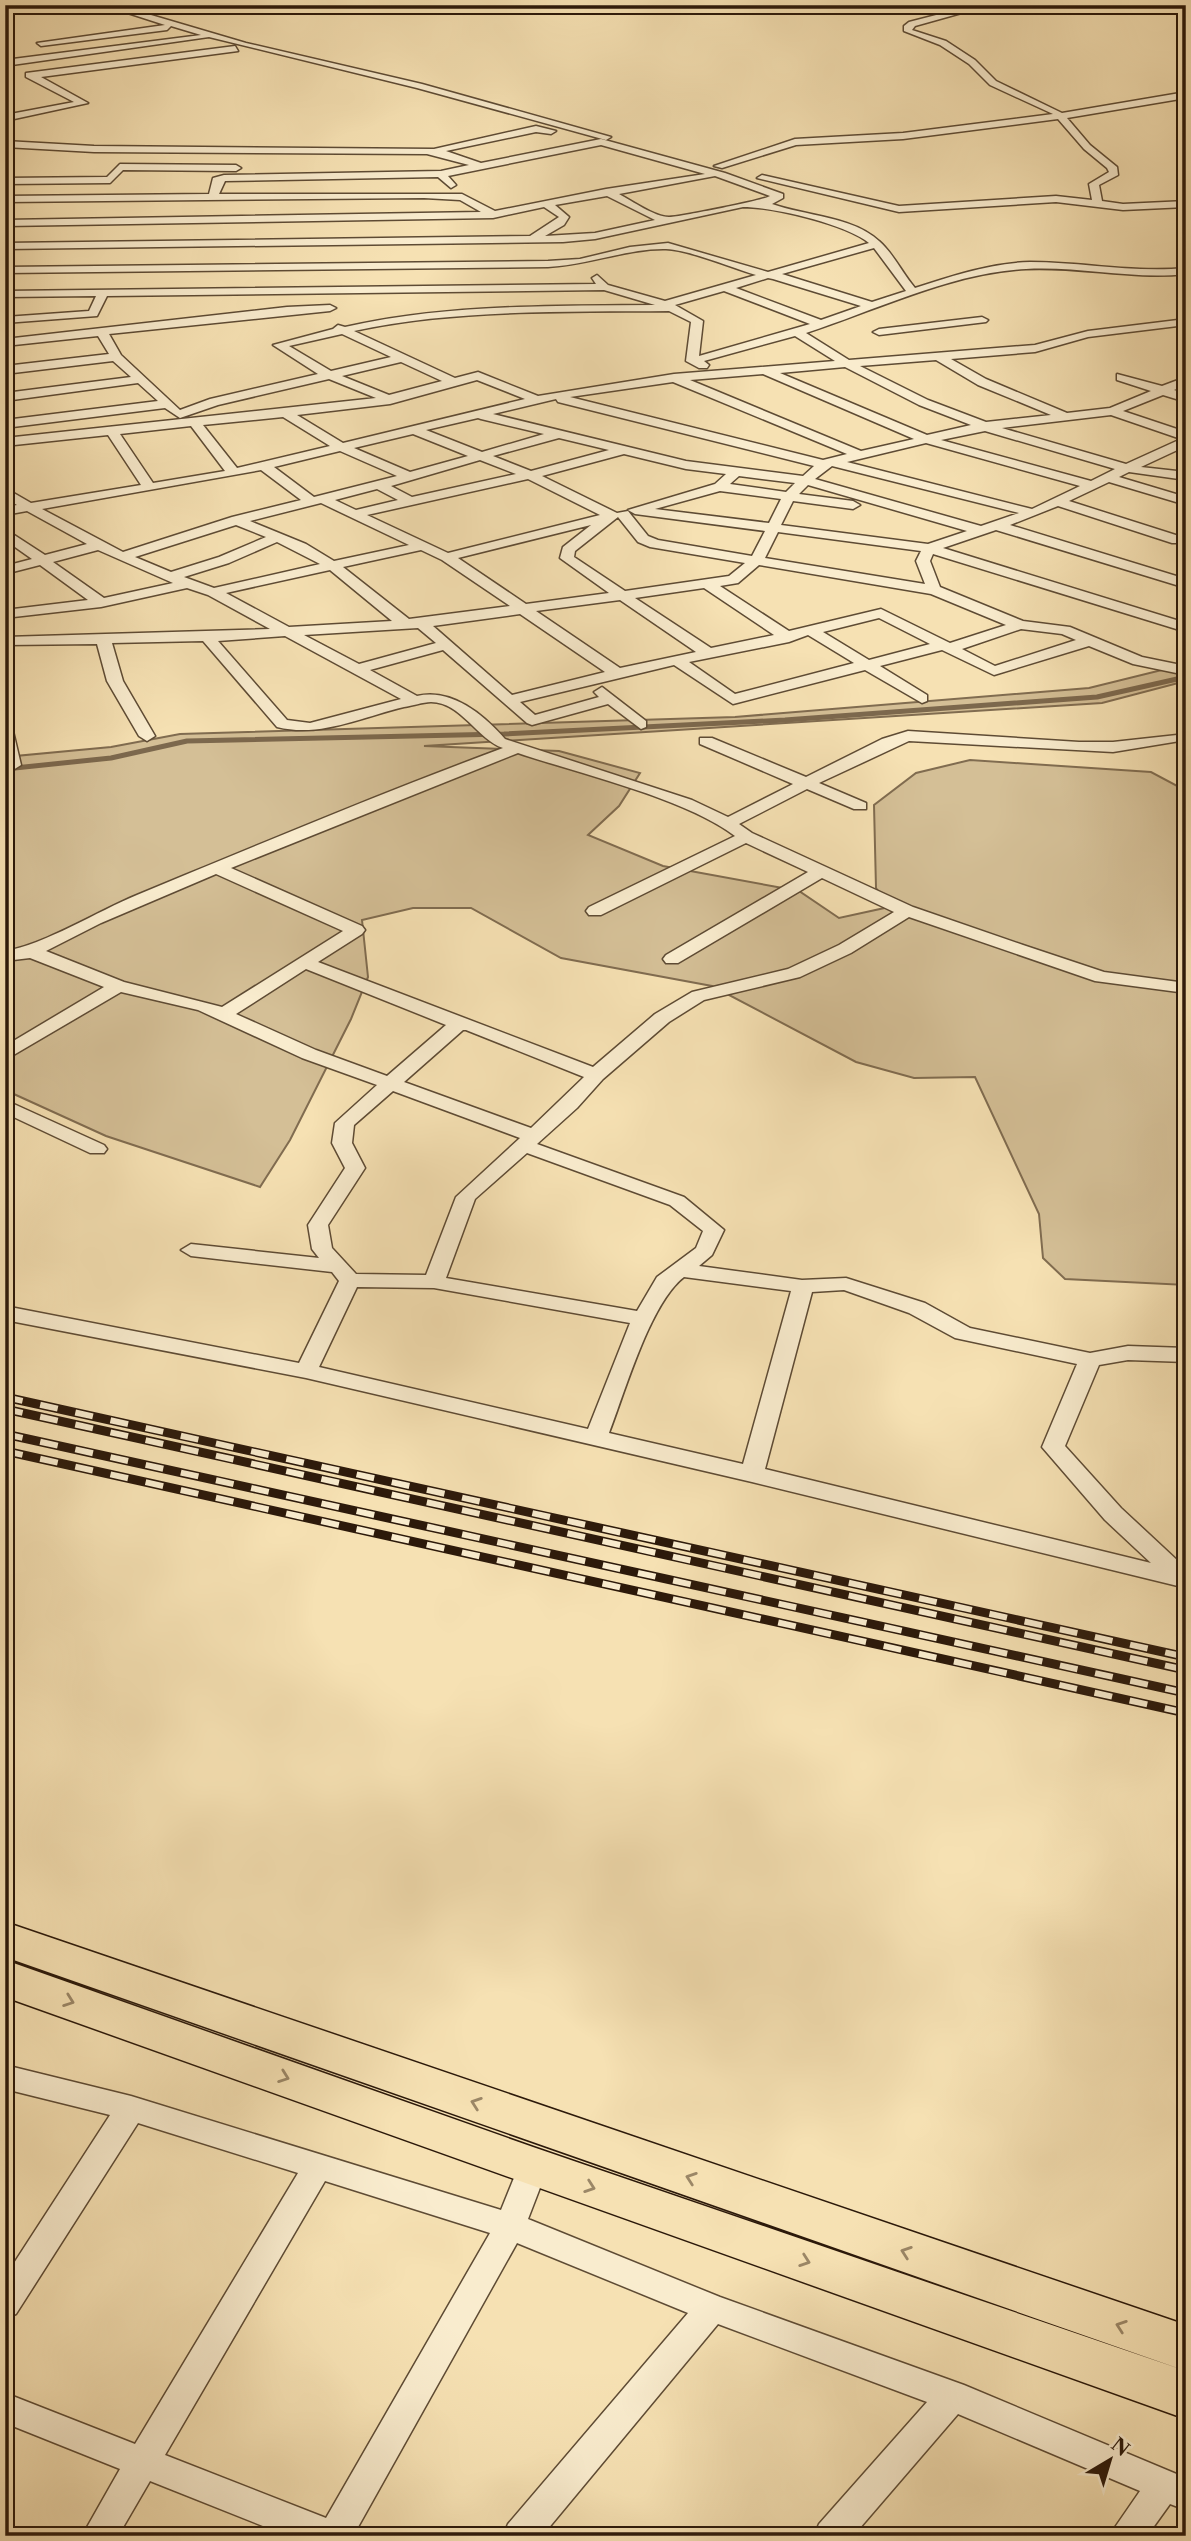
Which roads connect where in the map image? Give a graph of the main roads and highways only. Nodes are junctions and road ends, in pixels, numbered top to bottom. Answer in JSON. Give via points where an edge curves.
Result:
{"nodes":[{"id":1,"x":5,"y":1939,"type":"edge"},
{"id":2,"x":5,"y":1978,"type":"edge"},
{"id":3,"x":1186,"y":2348,"type":"edge"},
{"id":4,"x":1186,"y":2395,"type":"edge"}],
"edges":[{"from":3,"to":1,"type":"highway","one_way":true},
{"from":2,"to":4,"type":"highway","one_way":true}]}
